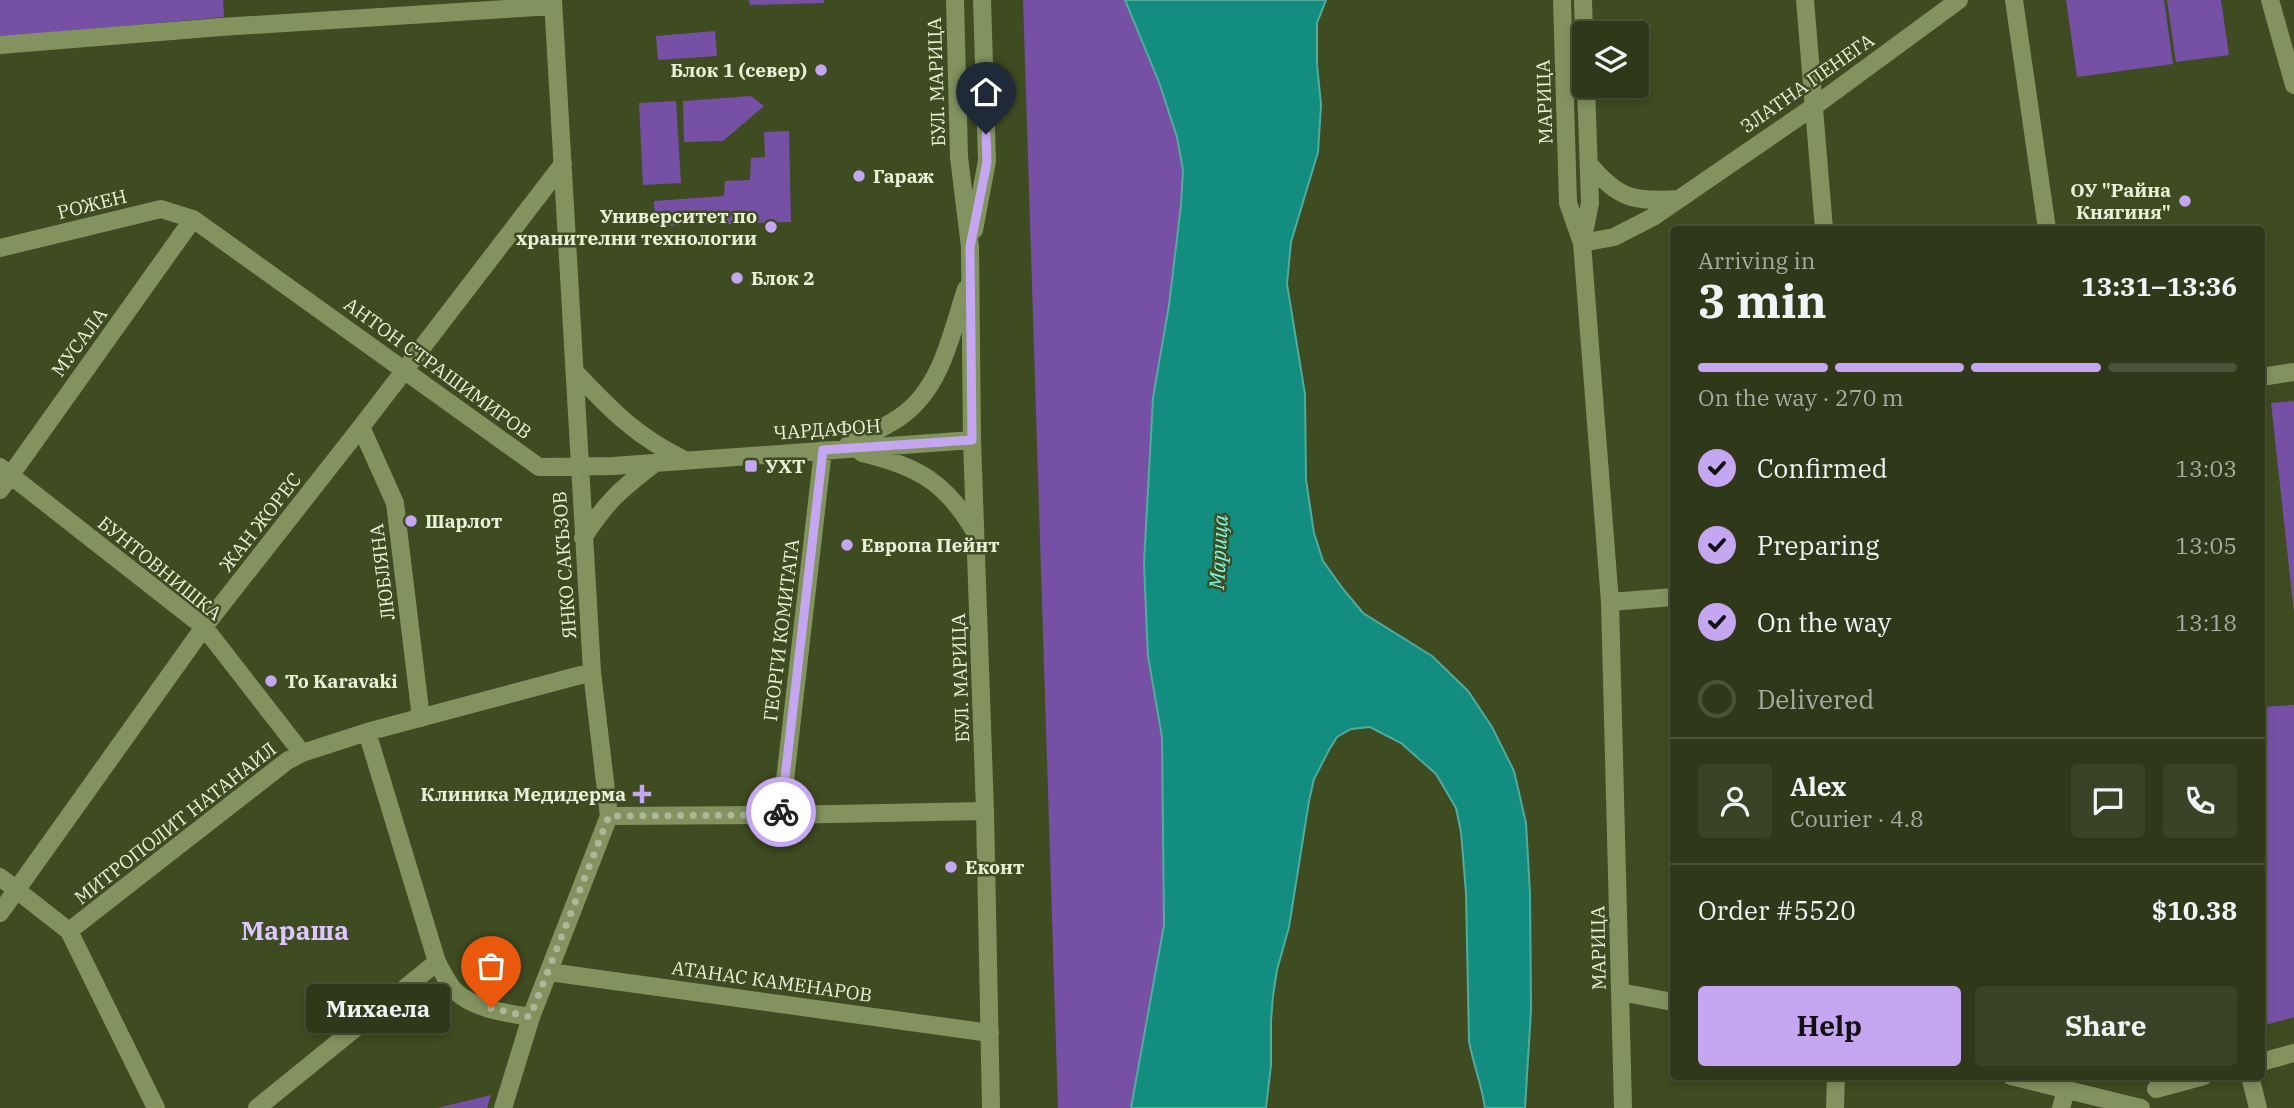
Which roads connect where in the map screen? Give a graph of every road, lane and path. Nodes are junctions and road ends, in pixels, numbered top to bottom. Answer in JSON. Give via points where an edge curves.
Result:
{"nodes":[{"id":1,"x":955,"y":0,"type":"edge"},
{"id":2,"x":982,"y":0,"type":"edge"},
{"id":3,"x":1562,"y":0,"type":"edge"},
{"id":4,"x":1583,"y":0,"type":"edge"},
{"id":5,"x":1805,"y":0,"type":"edge"},
{"id":6,"x":1959,"y":0,"type":"edge"},
{"id":7,"x":2014,"y":0,"type":"edge"},
{"id":8,"x":2270,"y":0,"type":"edge"},
{"id":9,"x":553,"y":3,"type":"edge"},
{"id":10,"x":1584,"y":21,"type":"edge"},
{"id":11,"x":0,"y":45,"type":"edge"},
{"id":12,"x":2294,"y":85,"type":"edge"},
{"id":13,"x":1586,"y":98,"type":"edge"},
{"id":14,"x":1816,"y":104,"type":"junction"},
{"id":15,"x":563,"y":164,"type":"junction"},
{"id":16,"x":1588,"y":164,"type":"junction"},
{"id":17,"x":1678,"y":199,"type":"junction"},
{"id":18,"x":193,"y":219,"type":"junction"},
{"id":19,"x":1825,"y":226,"type":"edge"},
{"id":20,"x":2047,"y":226,"type":"edge"},
{"id":21,"x":1582,"y":243,"type":"junction"},
{"id":22,"x":970,"y":247,"type":"junction"},
{"id":23,"x":0,"y":248,"type":"edge"},
{"id":24,"x":970,"y":275,"type":"junction"},
{"id":25,"x":405,"y":370,"type":"junction"},
{"id":26,"x":2294,"y":372,"type":"edge"},
{"id":27,"x":576,"y":373,"type":"junction"},
{"id":28,"x":2265,"y":376,"type":"edge"},
{"id":29,"x":361,"y":427,"type":"junction"},
{"id":30,"x":972,"y":440,"type":"junction"},
{"id":31,"x":842,"y":449,"type":"junction"},
{"id":32,"x":823,"y":450,"type":"junction"},
{"id":33,"x":684,"y":460,"type":"junction"},
{"id":34,"x":656,"y":462,"type":"junction"},
{"id":35,"x":579,"y":466,"type":"junction"},
{"id":36,"x":6,"y":471,"type":"edge"},
{"id":37,"x":0,"y":490,"type":"edge"},
{"id":38,"x":976,"y":534,"type":"junction"},
{"id":39,"x":583,"y":538,"type":"junction"},
{"id":40,"x":1670,"y":597,"type":"edge"},
{"id":41,"x":1610,"y":601,"type":"junction"},
{"id":42,"x":204,"y":627,"type":"junction"},
{"id":43,"x":592,"y":672,"type":"junction"},
{"id":44,"x":421,"y":718,"type":"junction"},
{"id":45,"x":367,"y":732,"type":"junction"},
{"id":46,"x":302,"y":753,"type":"junction"},
{"id":47,"x":985,"y":811,"type":"junction"},
{"id":48,"x":780,"y":815,"type":"junction"},
{"id":49,"x":609,"y":816,"type":"junction"},
{"id":50,"x":0,"y":877,"type":"edge"},
{"id":51,"x":16,"y":890,"type":"junction"},
{"id":52,"x":0,"y":913,"type":"edge"},
{"id":53,"x":69,"y":931,"type":"junction"},
{"id":54,"x":437,"y":962,"type":"junction"},
{"id":55,"x":549,"y":972,"type":"junction"},
{"id":56,"x":1620,"y":992,"type":"junction"},
{"id":57,"x":1670,"y":1001,"type":"edge"},
{"id":58,"x":530,"y":1017,"type":"junction"},
{"id":59,"x":990,"y":1033,"type":"junction"},
{"id":60,"x":2294,"y":1053,"type":"edge"},
{"id":61,"x":2265,"y":1061,"type":"edge"},
{"id":62,"x":1836,"y":1080,"type":"edge"},
{"id":63,"x":2027,"y":1080,"type":"edge"},
{"id":64,"x":2251,"y":1080,"type":"edge"},
{"id":65,"x":2155,"y":1082,"type":"edge"},
{"id":66,"x":2066,"y":1090,"type":"junction"},
{"id":67,"x":156,"y":1108,"type":"edge"},
{"id":68,"x":257,"y":1108,"type":"edge"},
{"id":69,"x":503,"y":1108,"type":"edge"},
{"id":70,"x":991,"y":1108,"type":"edge"},
{"id":71,"x":1623,"y":1108,"type":"edge"},
{"id":72,"x":1835,"y":1108,"type":"edge"},
{"id":73,"x":2061,"y":1108,"type":"edge"},
{"id":74,"x":2141,"y":1108,"type":"edge"},
{"id":75,"x":2151,"y":1108,"type":"edge"},
{"id":76,"x":2258,"y":1108,"type":"edge"}],
"edges":[{"from":1,"to":22,"type":"street","name":"БУЛ. МАРИЦА","via":[[959,157]]},
{"from":2,"to":22,"type":"street","name":"БУЛ. МАРИЦА","via":[[987,162]]},
{"from":3,"to":21,"type":"street","name":"МАРИЦА","via":[[1568,203]]},
{"from":4,"to":10,"type":"street"},
{"from":5,"to":14,"type":"street"},
{"from":6,"to":14,"type":"street","name":"ЗЛАТНА ПЕНЕГА"},
{"from":7,"to":20,"type":"street"},
{"from":8,"to":12,"type":"street"},
{"from":9,"to":11,"type":"street"},
{"from":9,"to":15,"type":"street","name":"ЯНКО САКЪЗОВ"},
{"from":13,"to":16,"type":"street","name":"МАРИЦА"},
{"from":14,"to":17,"type":"street","name":"ЗЛАТНА ПЕНЕГА"},
{"from":14,"to":19,"type":"street"},
{"from":15,"to":25,"type":"street","name":"ЖАН ЖОРЕС"},
{"from":15,"to":27,"type":"street","name":"ЯНКО САКЪЗОВ"},
{"from":16,"to":17,"type":"street","via":[[1604,182],[1629,198]]},
{"from":16,"to":21,"type":"street","name":"МАРИЦА","via":[[1590,203]]},
{"from":17,"to":21,"type":"street","name":"ЗЛАТНА ПЕНЕГА","via":[[1626,233]]},
{"from":18,"to":23,"type":"street","name":"РОЖЕН","via":[[161,209]]},
{"from":18,"to":25,"type":"street","name":"АНТОН СТРАШИМИРОВ"},
{"from":18,"to":36,"type":"street","name":"МУСАЛА"},
{"from":21,"to":41,"type":"street","name":"МАРИЦА"},
{"from":22,"to":24,"type":"street","name":"БУЛ. МАРИЦА"},
{"from":24,"to":30,"type":"street","name":"БУЛ. МАРИЦА"},
{"from":24,"to":31,"type":"street","via":[[930,386],[900,417]]},
{"from":25,"to":29,"type":"street","name":"ЖАН ЖОРЕС"},
{"from":25,"to":35,"type":"street","name":"АНТОН СТРАШИМИРОВ","via":[[539,467]]},
{"from":26,"to":28,"type":"street"},
{"from":27,"to":33,"type":"street","via":[[620,419]]},
{"from":27,"to":35,"type":"street","name":"ЯНКО САКЪЗОВ"},
{"from":29,"to":42,"type":"street","name":"ЖАН ЖОРЕС"},
{"from":29,"to":44,"type":"street","name":"ЛЮБЛЯНА","via":[[395,503]]},
{"from":30,"to":31,"type":"street","name":"ЧАРДАФОН"},
{"from":30,"to":38,"type":"street","name":"БУЛ. МАРИЦА"},
{"from":31,"to":32,"type":"street","name":"ЧАРДАФОН"},
{"from":31,"to":38,"type":"street","via":[[896,461],[937,484],[956,502]]},
{"from":32,"to":33,"type":"street","name":"ЧАРДАФОН"},
{"from":32,"to":48,"type":"street","name":"ГЕОРГИ КОМИТАТА"},
{"from":33,"to":34,"type":"street","name":"АНТОН СТРАШИМИРОВ"},
{"from":34,"to":35,"type":"street","name":"АНТОН СТРАШИМИРОВ"},
{"from":34,"to":39,"type":"street","via":[[617,492]]},
{"from":35,"to":39,"type":"street","name":"ЯНКО САКЪЗОВ"},
{"from":36,"to":37,"type":"street","name":"МУСАЛА"},
{"from":36,"to":42,"type":"street","name":"БУНТОВНИШКА"},
{"from":38,"to":47,"type":"street","name":"БУЛ. МАРИЦА"},
{"from":39,"to":43,"type":"street","name":"ЯНКО САКЪЗОВ"},
{"from":40,"to":41,"type":"street"},
{"from":41,"to":56,"type":"street","name":"МАРИЦА"},
{"from":42,"to":46,"type":"street","name":"БУНТОВНИШКА"},
{"from":42,"to":51,"type":"street","name":"ЖАН ЖОРЕС"},
{"from":43,"to":44,"type":"street","name":"МИТРОПОЛИТ НАТАНАИЛ"},
{"from":43,"to":49,"type":"street","name":"ЯНКО САКЪЗОВ"},
{"from":44,"to":45,"type":"street","name":"МИТРОПОЛИТ НАТАНАИЛ"},
{"from":45,"to":46,"type":"street","name":"МИТРОПОЛИТ НАТАНАИЛ"},
{"from":45,"to":54,"type":"street"},
{"from":46,"to":53,"type":"street","name":"МИТРОПОЛИТ НАТАНАИЛ"},
{"from":47,"to":48,"type":"street"},
{"from":47,"to":59,"type":"street","name":"БУЛ. МАРИЦА"},
{"from":48,"to":49,"type":"street"},
{"from":49,"to":55,"type":"street","name":"ЯНКО САКЪЗОВ"},
{"from":50,"to":51,"type":"street"},
{"from":51,"to":52,"type":"street","name":"ЖАН ЖОРЕС"},
{"from":51,"to":53,"type":"street"},
{"from":53,"to":67,"type":"street"},
{"from":54,"to":58,"type":"street","via":[[455,991],[477,1004]]},
{"from":54,"to":68,"type":"street"},
{"from":55,"to":58,"type":"street","name":"ЯНКО САКЪЗОВ"},
{"from":55,"to":59,"type":"street","name":"АТАНАС КАМЕНАРОВ"},
{"from":56,"to":57,"type":"street"},
{"from":56,"to":71,"type":"street","name":"МАРИЦА"},
{"from":58,"to":69,"type":"street","name":"ЯНКО САКЪЗОВ"},
{"from":59,"to":70,"type":"street","name":"БУЛ. МАРИЦА"},
{"from":60,"to":61,"type":"street"},
{"from":62,"to":72,"type":"street"},
{"from":63,"to":66,"type":"street"},
{"from":64,"to":76,"type":"street"},
{"from":65,"to":75,"type":"street"},
{"from":66,"to":73,"type":"street"},
{"from":66,"to":74,"type":"street"}]}
